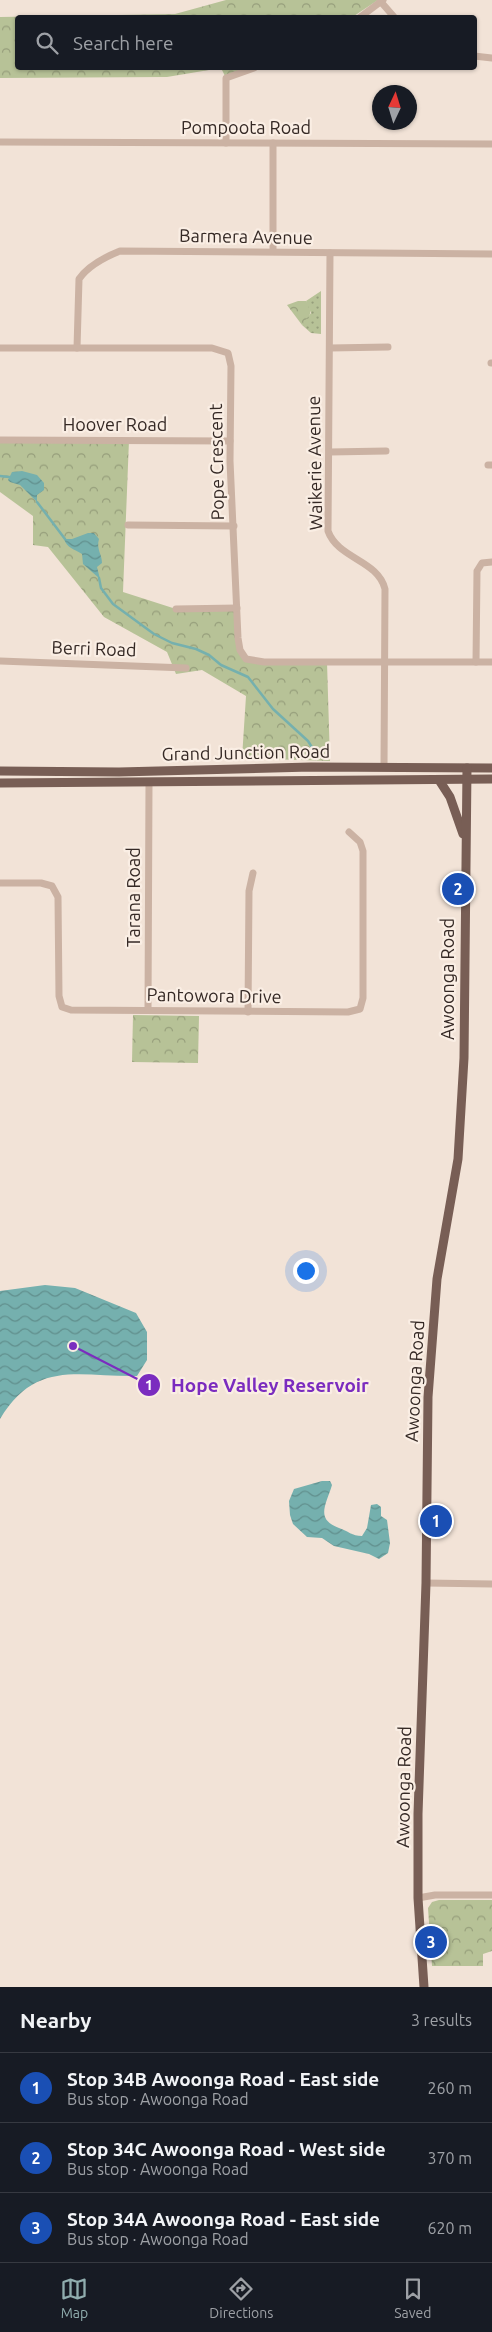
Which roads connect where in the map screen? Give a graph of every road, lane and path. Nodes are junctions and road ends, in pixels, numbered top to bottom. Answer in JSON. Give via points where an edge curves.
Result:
{"nodes":[{"id":1,"x":382,"y":1,"type":"edge"},
{"id":2,"x":363,"y":15,"type":"edge"},
{"id":3,"x":393,"y":15,"type":"edge"},
{"id":4,"x":477,"y":56,"type":"edge"},
{"id":5,"x":492,"y":58,"type":"edge"},
{"id":6,"x":248,"y":70,"type":"edge"},
{"id":7,"x":0,"y":142,"type":"edge"},
{"id":8,"x":226,"y":143,"type":"junction"},
{"id":9,"x":273,"y":143,"type":"junction"},
{"id":10,"x":492,"y":144,"type":"edge"},
{"id":11,"x":273,"y":252,"type":"junction"},
{"id":12,"x":330,"y":252,"type":"junction"},
{"id":13,"x":492,"y":254,"type":"edge"},
{"id":14,"x":388,"y":347,"type":"dead end"},
{"id":15,"x":0,"y":348,"type":"edge"},
{"id":16,"x":77,"y":348,"type":"junction"},
{"id":17,"x":330,"y":348,"type":"junction"},
{"id":18,"x":0,"y":440,"type":"edge"},
{"id":19,"x":230,"y":441,"type":"junction"},
{"id":20,"x":386,"y":451,"type":"dead end"},
{"id":21,"x":330,"y":452,"type":"junction"},
{"id":22,"x":128,"y":525,"type":"dead end"},
{"id":23,"x":234,"y":526,"type":"junction"},
{"id":24,"x":492,"y":562,"type":"edge"},
{"id":25,"x":237,"y":608,"type":"junction"},
{"id":26,"x":176,"y":609,"type":"dead end"},
{"id":27,"x":0,"y":661,"type":"edge"},
{"id":28,"x":384,"y":662,"type":"junction"},
{"id":29,"x":476,"y":662,"type":"junction"},
{"id":30,"x":492,"y":662,"type":"edge"},
{"id":31,"x":186,"y":668,"type":"dead end"},
{"id":32,"x":384,"y":767,"type":"junction"},
{"id":33,"x":467,"y":768,"type":"junction"},
{"id":34,"x":492,"y":768,"type":"edge"},
{"id":35,"x":0,"y":771,"type":"edge"},
{"id":36,"x":167,"y":771,"type":"junction"},
{"id":37,"x":119,"y":772,"type":"junction"},
{"id":38,"x":467,"y":779,"type":"junction"},
{"id":39,"x":492,"y":779,"type":"edge"},
{"id":40,"x":439,"y":780,"type":"junction"},
{"id":41,"x":0,"y":783,"type":"edge"},
{"id":42,"x":149,"y":783,"type":"junction"},
{"id":43,"x":349,"y":832,"type":"dead end"},
{"id":44,"x":465,"y":839,"type":"junction"},
{"id":45,"x":253,"y":873,"type":"dead end"},
{"id":46,"x":0,"y":883,"type":"edge"},
{"id":47,"x":148,"y":1010,"type":"junction"},
{"id":48,"x":248,"y":1012,"type":"junction"},
{"id":49,"x":426,"y":1583,"type":"junction"},
{"id":50,"x":492,"y":1584,"type":"edge"},
{"id":51,"x":492,"y":1895,"type":"edge"},
{"id":52,"x":418,"y":1898,"type":"junction"},
{"id":53,"x":424,"y":1987,"type":"edge"}],
"edges":[{"from":1,"to":2,"type":"street"},
{"from":1,"to":3,"type":"street"},
{"from":4,"to":5,"type":"street"},
{"from":6,"to":8,"type":"street","via":[[226,78]]},
{"from":7,"to":8,"type":"street","name":"Pompoota Road"},
{"from":8,"to":9,"type":"street","name":"Pompoota Road"},
{"from":9,"to":10,"type":"street","name":"Pompoota Road"},
{"from":9,"to":11,"type":"street"},
{"from":11,"to":12,"type":"street","name":"Barmera Avenue"},
{"from":11,"to":16,"type":"street","name":"Barmera Avenue","via":[[132,251],[109,255],[79,279]]},
{"from":12,"to":13,"type":"street","name":"Barmera Avenue"},
{"from":12,"to":17,"type":"street","name":"Waikerie Avenue"},
{"from":14,"to":17,"type":"street"},
{"from":15,"to":16,"type":"street","name":"Pope Crescent"},
{"from":16,"to":19,"type":"street","name":"Pope Crescent","via":[[222,349],[230,359]]},
{"from":17,"to":21,"type":"street","name":"Waikerie Avenue"},
{"from":18,"to":19,"type":"street","name":"Hoover Road"},
{"from":19,"to":23,"type":"street","name":"Pope Crescent"},
{"from":20,"to":21,"type":"street"},
{"from":21,"to":28,"type":"street","name":"Waikerie Avenue","via":[[328,531],[338,548],[377,573],[383,581]]},
{"from":22,"to":23,"type":"street"},
{"from":23,"to":25,"type":"street","name":"Pope Crescent"},
{"from":24,"to":29,"type":"street","via":[[482,563],[477,571]]},
{"from":25,"to":26,"type":"street"},
{"from":25,"to":28,"type":"street","name":"Pope Crescent","via":[[240,650],[246,659],[255,662]]},
{"from":27,"to":31,"type":"street","name":"Berri Road"},
{"from":28,"to":29,"type":"street"},
{"from":28,"to":32,"type":"street","name":"Waikerie Avenue"},
{"from":29,"to":30,"type":"street"},
{"from":32,"to":33,"type":"main road","name":"Grand Junction Road"},
{"from":32,"to":36,"type":"main road","name":"Grand Junction Road"},
{"from":33,"to":34,"type":"main road","name":"Grand Junction Road"},
{"from":33,"to":38,"type":"main road","name":"Awoonga Road"},
{"from":35,"to":37,"type":"main road","name":"Grand Junction Road"},
{"from":36,"to":37,"type":"main road","name":"Grand Junction Road"},
{"from":36,"to":42,"type":"main road"},
{"from":37,"to":42,"type":"main road","via":[[140,777]]},
{"from":38,"to":39,"type":"main road","name":"Grand Junction Road"},
{"from":38,"to":40,"type":"main road","name":"Grand Junction Road"},
{"from":38,"to":44,"type":"main road","name":"Awoonga Road"},
{"from":40,"to":42,"type":"main road","name":"Grand Junction Road"},
{"from":40,"to":44,"type":"main road","via":[[450,797]]},
{"from":41,"to":42,"type":"main road","name":"Grand Junction Road"},
{"from":42,"to":47,"type":"street","name":"Tarana Road"},
{"from":43,"to":48,"type":"street","name":"Pantowora Drive","via":[[360,842],[363,851],[363,998],[360,1009],[348,1012]]},
{"from":44,"to":49,"type":"main road","name":"Awoonga Road","via":[[464,1058],[458,1159],[437,1279],[428,1397]]},
{"from":45,"to":48,"type":"street","via":[[248,892]]},
{"from":46,"to":47,"type":"street","name":"Pantowora Drive","via":[[41,883],[52,886],[58,897],[59,996],[62,1007],[71,1010]]},
{"from":47,"to":48,"type":"street","name":"Pantowora Drive"},
{"from":49,"to":50,"type":"street"},
{"from":49,"to":52,"type":"main road","name":"Awoonga Road"},
{"from":51,"to":52,"type":"street"},
{"from":52,"to":53,"type":"main road","name":"Awoonga Road"}]}
